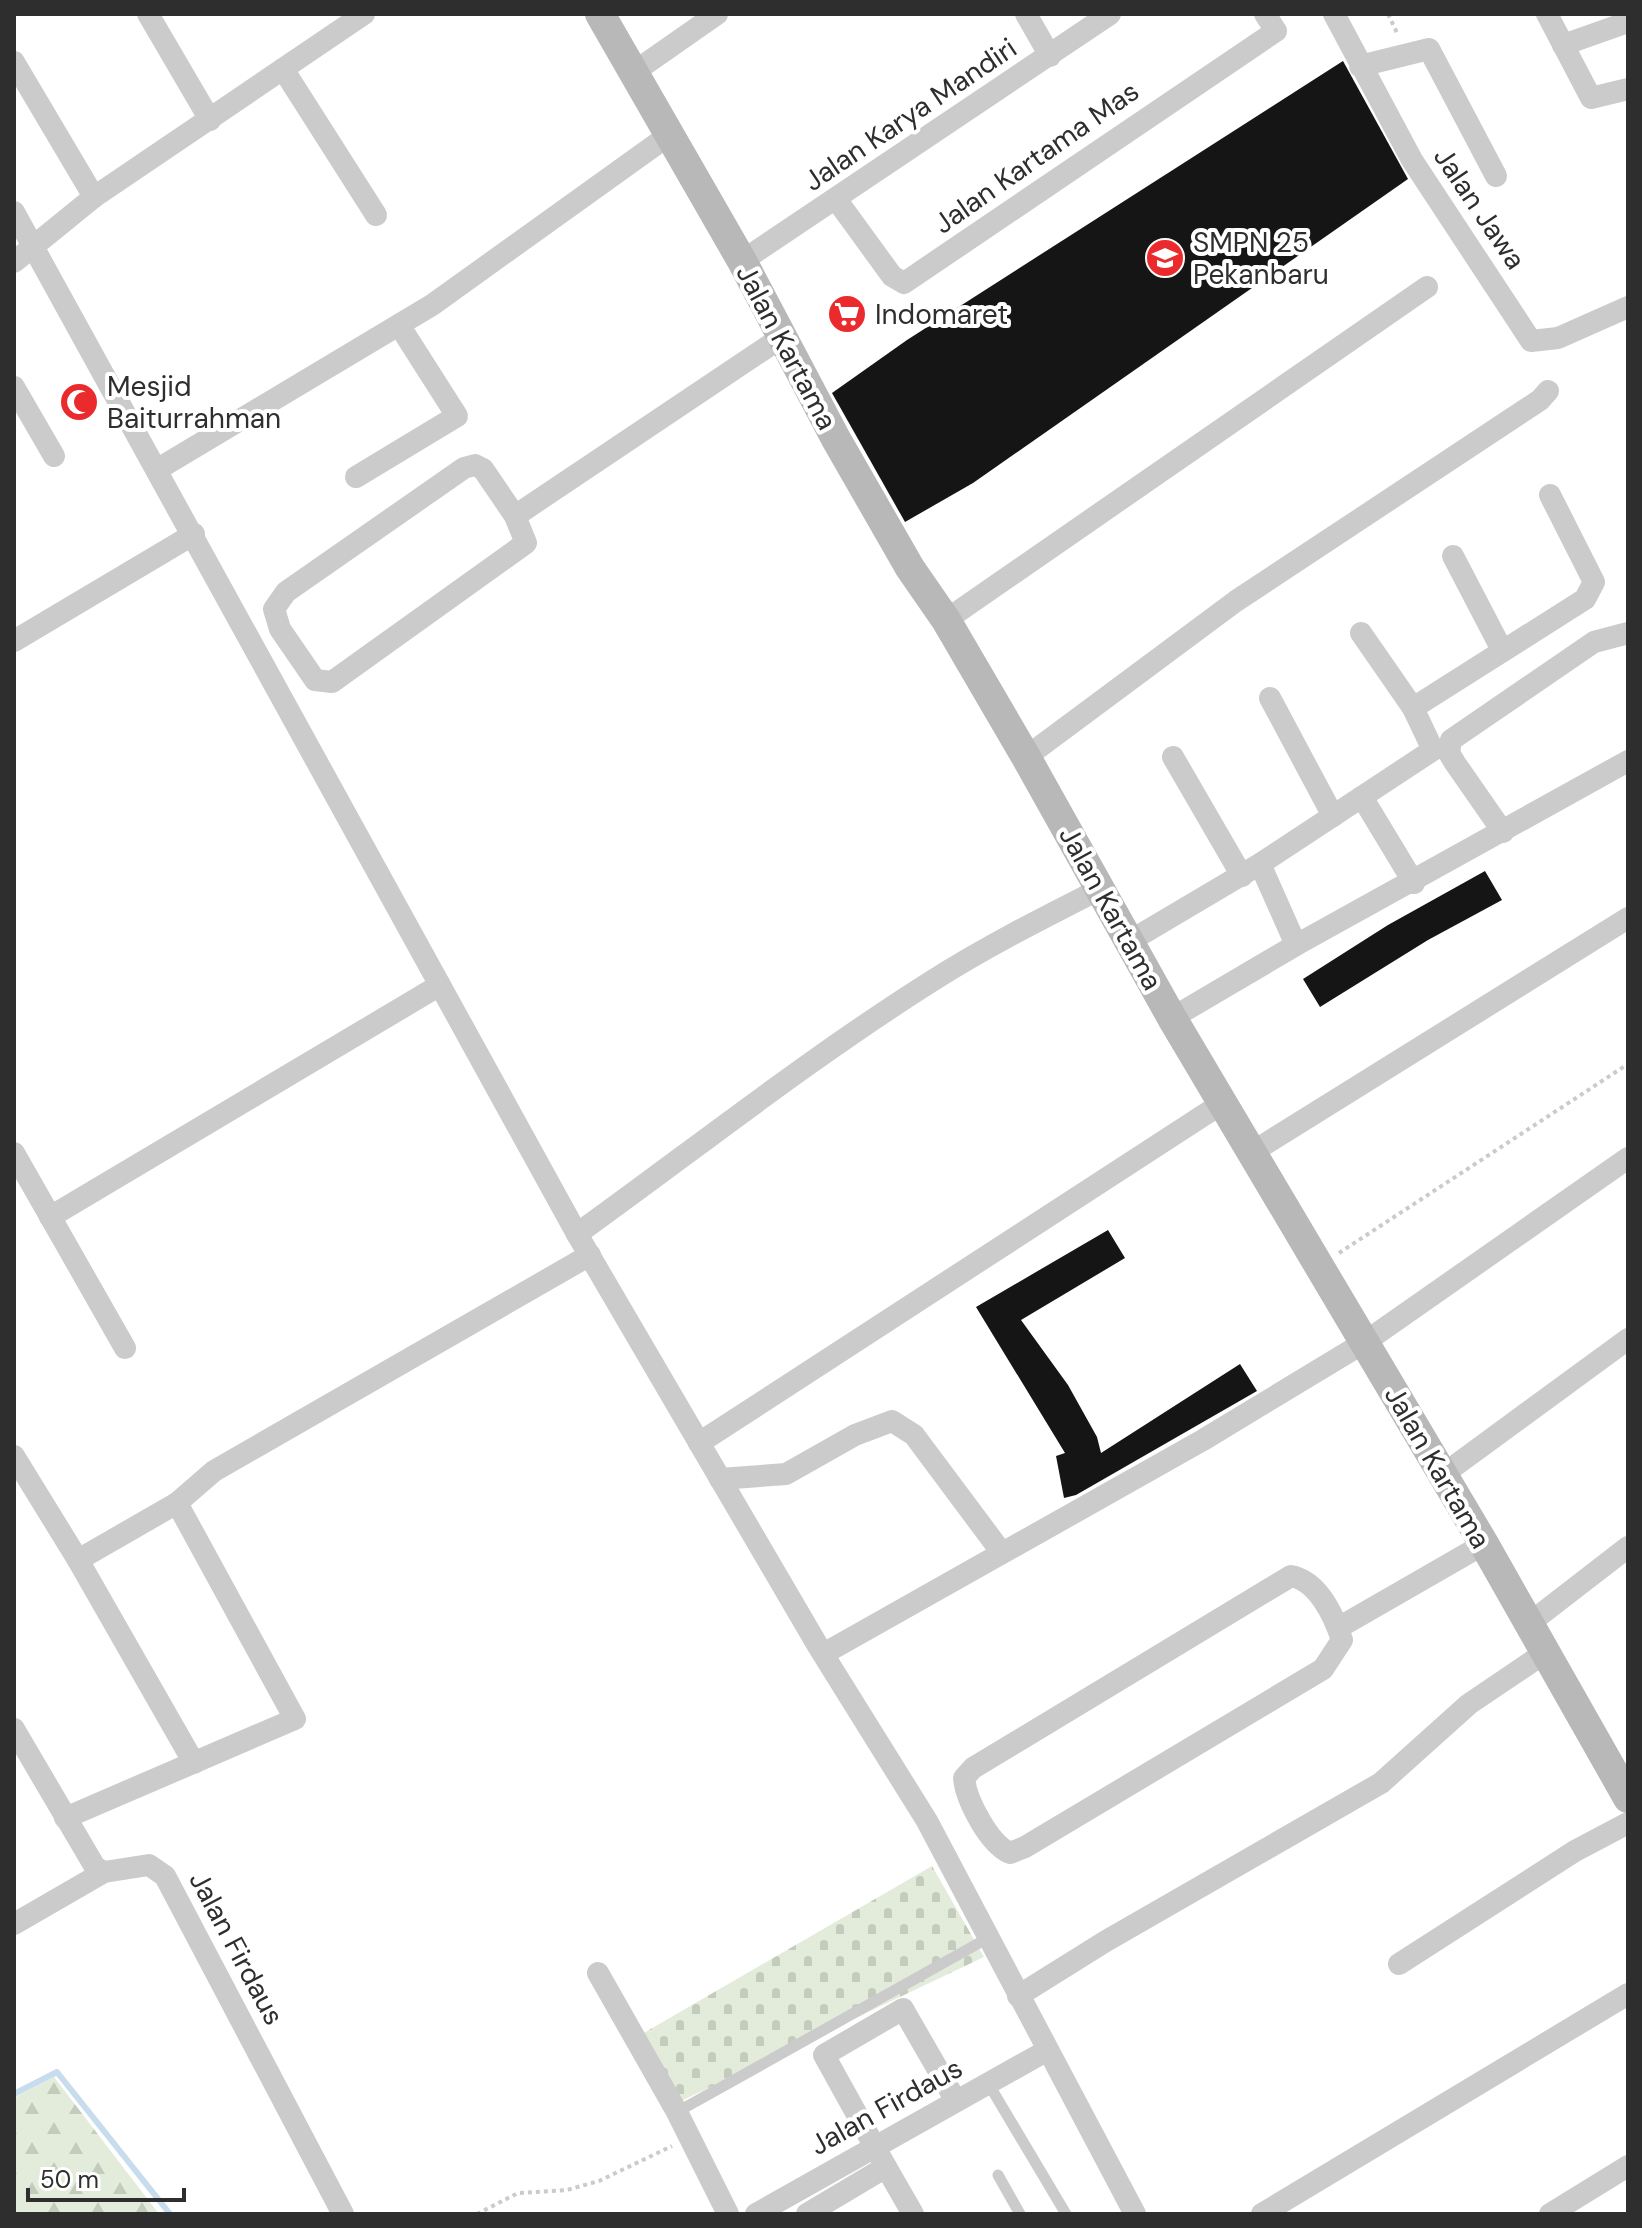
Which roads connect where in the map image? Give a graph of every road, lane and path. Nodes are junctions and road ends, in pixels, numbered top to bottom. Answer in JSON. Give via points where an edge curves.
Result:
{"nodes":[{"id":1,"x":148,"y":14,"type":"edge"},
{"id":2,"x":364,"y":14,"type":"edge"},
{"id":3,"x":600,"y":14,"type":"edge"},
{"id":4,"x":717,"y":14,"type":"edge"},
{"id":5,"x":1026,"y":14,"type":"edge"},
{"id":6,"x":1110,"y":14,"type":"edge"},
{"id":7,"x":1265,"y":14,"type":"edge"},
{"id":8,"x":1334,"y":14,"type":"edge"},
{"id":9,"x":1547,"y":14,"type":"edge"},
{"id":10,"x":1628,"y":22,"type":"edge"},
{"id":11,"x":1563,"y":45,"type":"junction"},
{"id":12,"x":1050,"y":56,"type":"junction"},
{"id":13,"x":14,"y":62,"type":"edge"},
{"id":14,"x":1360,"y":66,"type":"junction"},
{"id":15,"x":283,"y":69,"type":"junction"},
{"id":16,"x":634,"y":72,"type":"junction"},
{"id":17,"x":1628,"y":89,"type":"edge"},
{"id":18,"x":210,"y":120,"type":"junction"},
{"id":19,"x":669,"y":135,"type":"junction"},
{"id":20,"x":1496,"y":176,"type":"dead end"},
{"id":21,"x":94,"y":197,"type":"junction"},
{"id":22,"x":836,"y":199,"type":"junction"},
{"id":23,"x":14,"y":212,"type":"edge"},
{"id":24,"x":376,"y":215,"type":"dead end"},
{"id":25,"x":34,"y":246,"type":"junction"},
{"id":26,"x":742,"y":261,"type":"junction"},
{"id":27,"x":14,"y":262,"type":"edge"},
{"id":28,"x":1427,"y":287,"type":"dead end"},
{"id":29,"x":1628,"y":307,"type":"edge"},
{"id":30,"x":399,"y":325,"type":"junction"},
{"id":31,"x":782,"y":337,"type":"junction"},
{"id":32,"x":14,"y":387,"type":"edge"},
{"id":33,"x":1548,"y":391,"type":"dead end"},
{"id":34,"x":54,"y":456,"type":"dead end"},
{"id":35,"x":158,"y":469,"type":"junction"},
{"id":36,"x":356,"y":477,"type":"dead end"},
{"id":37,"x":1550,"y":495,"type":"dead end"},
{"id":38,"x":515,"y":516,"type":"junction"},
{"id":39,"x":194,"y":534,"type":"junction"},
{"id":40,"x":1453,"y":556,"type":"dead end"},
{"id":41,"x":946,"y":620,"type":"junction"},
{"id":42,"x":1361,"y":633,"type":"dead end"},
{"id":43,"x":1628,"y":633,"type":"edge"},
{"id":44,"x":14,"y":641,"type":"edge"},
{"id":45,"x":1502,"y":650,"type":"junction"},
{"id":46,"x":1270,"y":698,"type":"dead end"},
{"id":47,"x":1413,"y":708,"type":"junction"},
{"id":48,"x":1026,"y":757,"type":"junction"},
{"id":49,"x":1173,"y":757,"type":"dead end"},
{"id":50,"x":1628,"y":761,"type":"edge"},
{"id":51,"x":1362,"y":797,"type":"junction"},
{"id":52,"x":1333,"y":816,"type":"junction"},
{"id":53,"x":1503,"y":832,"type":"junction"},
{"id":54,"x":1251,"y":870,"type":"junction"},
{"id":55,"x":1414,"y":883,"type":"junction"},
{"id":56,"x":1102,"y":888,"type":"junction"},
{"id":57,"x":1628,"y":918,"type":"edge"},
{"id":58,"x":1130,"y":941,"type":"junction"},
{"id":59,"x":1296,"y":945,"type":"junction"},
{"id":60,"x":440,"y":985,"type":"junction"},
{"id":61,"x":1172,"y":1018,"type":"junction"},
{"id":62,"x":1628,"y":1064,"type":"edge"},
{"id":63,"x":1224,"y":1102,"type":"junction"},
{"id":64,"x":1254,"y":1151,"type":"junction"},
{"id":65,"x":14,"y":1153,"type":"edge"},
{"id":66,"x":1628,"y":1158,"type":"edge"},
{"id":67,"x":50,"y":1217,"type":"junction"},
{"id":68,"x":577,"y":1234,"type":"junction"},
{"id":69,"x":590,"y":1255,"type":"junction"},
{"id":70,"x":1320,"y":1265,"type":"junction"},
{"id":71,"x":1628,"y":1339,"type":"edge"},
{"id":72,"x":1365,"y":1342,"type":"junction"},
{"id":73,"x":125,"y":1348,"type":"dead end"},
{"id":74,"x":699,"y":1443,"type":"junction"},
{"id":75,"x":14,"y":1456,"type":"edge"},
{"id":76,"x":1441,"y":1476,"type":"junction"},
{"id":77,"x":720,"y":1479,"type":"junction"},
{"id":78,"x":177,"y":1503,"type":"junction"},
{"id":79,"x":1484,"y":1544,"type":"junction"},
{"id":80,"x":1628,"y":1547,"type":"edge"},
{"id":81,"x":1002,"y":1553,"type":"junction"},
{"id":82,"x":78,"y":1560,"type":"junction"},
{"id":83,"x":1527,"y":1625,"type":"junction"},
{"id":84,"x":1338,"y":1628,"type":"junction"},
{"id":85,"x":1546,"y":1652,"type":"junction"},
{"id":86,"x":825,"y":1653,"type":"junction"},
{"id":87,"x":14,"y":1729,"type":"edge"},
{"id":88,"x":194,"y":1763,"type":"junction"},
{"id":89,"x":24,"y":1768,"type":"edge"},
{"id":90,"x":1628,"y":1798,"type":"edge"},
{"id":91,"x":65,"y":1818,"type":"junction"},
{"id":92,"x":1628,"y":1823,"type":"edge"},
{"id":93,"x":104,"y":1872,"type":"junction"},
{"id":94,"x":14,"y":1924,"type":"edge"},
{"id":95,"x":988,"y":1938,"type":"junction"},
{"id":96,"x":1399,"y":1964,"type":"dead end"},
{"id":97,"x":598,"y":1973,"type":"dead end"},
{"id":98,"x":1628,"y":1994,"type":"edge"},
{"id":99,"x":1018,"y":1996,"type":"junction"},
{"id":100,"x":1046,"y":2051,"type":"junction"},
{"id":101,"x":988,"y":2083,"type":"junction"},
{"id":102,"x":956,"y":2101,"type":"junction"},
{"id":103,"x":677,"y":2112,"type":"junction"},
{"id":104,"x":689,"y":2137,"type":"junction"},
{"id":105,"x":875,"y":2147,"type":"junction"},
{"id":106,"x":1628,"y":2166,"type":"edge"},
{"id":107,"x":886,"y":2167,"type":"junction"},
{"id":108,"x":998,"y":2175,"type":"dead end"},
{"id":109,"x":343,"y":2214,"type":"edge"},
{"id":110,"x":477,"y":2214,"type":"edge"},
{"id":111,"x":728,"y":2214,"type":"edge"},
{"id":112,"x":756,"y":2214,"type":"edge"},
{"id":113,"x":807,"y":2214,"type":"edge"},
{"id":114,"x":913,"y":2214,"type":"edge"},
{"id":115,"x":1020,"y":2214,"type":"edge"},
{"id":116,"x":1066,"y":2214,"type":"edge"},
{"id":117,"x":1135,"y":2214,"type":"edge"},
{"id":118,"x":1262,"y":2214,"type":"edge"},
{"id":119,"x":1550,"y":2214,"type":"edge"}],
"edges":[{"from":1,"to":18,"type":"street"},
{"from":2,"to":15,"type":"street"},
{"from":3,"to":16,"type":"main road","name":"Jalan Kartama"},
{"from":4,"to":16,"type":"street"},
{"from":5,"to":12,"type":"street"},
{"from":6,"to":12,"type":"street","name":"Jalan Karya Mandiri"},
{"from":7,"to":22,"type":"street","name":"Jalan Kartama Mas","via":[[1276,31],[904,283],[892,276]]},
{"from":8,"to":14,"type":"street","name":"Jalan Jawa"},
{"from":9,"to":11,"type":"street"},
{"from":10,"to":11,"type":"street"},
{"from":11,"to":17,"type":"street","via":[[1591,98]]},
{"from":12,"to":22,"type":"street","name":"Jalan Karya Mandiri"},
{"from":13,"to":21,"type":"street"},
{"from":14,"to":20,"type":"street","via":[[1429,49]]},
{"from":14,"to":29,"type":"street","name":"Jalan Jawa","via":[[1412,160],[1531,341],[1558,338]]},
{"from":15,"to":18,"type":"street"},
{"from":15,"to":24,"type":"street"},
{"from":16,"to":19,"type":"main road","name":"Jalan Kartama"},
{"from":18,"to":21,"type":"street"},
{"from":19,"to":26,"type":"main road","name":"Jalan Kartama"},
{"from":19,"to":30,"type":"street"},
{"from":21,"to":25,"type":"street"},
{"from":22,"to":26,"type":"street","name":"Jalan Karya Mandiri"},
{"from":23,"to":25,"type":"street"},
{"from":25,"to":27,"type":"street"},
{"from":25,"to":35,"type":"street"},
{"from":26,"to":31,"type":"main road","name":"Jalan Kartama"},
{"from":28,"to":41,"type":"street"},
{"from":30,"to":35,"type":"street"},
{"from":30,"to":36,"type":"street","via":[[457,416]]},
{"from":31,"to":38,"type":"street"},
{"from":31,"to":41,"type":"main road","name":"Jalan Kartama","via":[[910,568]]},
{"from":32,"to":34,"type":"street"},
{"from":33,"to":48,"type":"street","via":[[1236,601]]},
{"from":35,"to":39,"type":"street"},
{"from":37,"to":45,"type":"street","via":[[1593,589]]},
{"from":38,"to":38,"type":"street","via":[[526,538],[523,545],[332,682],[322,683],[307,672],[280,629],[274,609],[286,592],[464,468],[483,469]]},
{"from":39,"to":44,"type":"street"},
{"from":39,"to":60,"type":"street"},
{"from":40,"to":45,"type":"street"},
{"from":41,"to":48,"type":"main road","name":"Jalan Kartama"},
{"from":42,"to":47,"type":"street"},
{"from":43,"to":53,"type":"street","via":[[1594,642],[1451,740],[1449,753]]},
{"from":45,"to":47,"type":"street"},
{"from":46,"to":52,"type":"street"},
{"from":47,"to":51,"type":"street","via":[[1433,750]]},
{"from":48,"to":56,"type":"main road","name":"Jalan Kartama"},
{"from":49,"to":54,"type":"street"},
{"from":50,"to":53,"type":"street"},
{"from":51,"to":52,"type":"street"},
{"from":51,"to":55,"type":"street"},
{"from":52,"to":54,"type":"street"},
{"from":53,"to":55,"type":"street"},
{"from":54,"to":58,"type":"street"},
{"from":54,"to":59,"type":"street"},
{"from":55,"to":59,"type":"street"},
{"from":56,"to":58,"type":"main road","name":"Jalan Kartama"},
{"from":56,"to":68,"type":"street","via":[[932,981]]},
{"from":57,"to":64,"type":"street"},
{"from":58,"to":61,"type":"main road","name":"Jalan Kartama"},
{"from":59,"to":61,"type":"street"},
{"from":60,"to":67,"type":"street"},
{"from":60,"to":68,"type":"street"},
{"from":61,"to":63,"type":"main road","name":"Jalan Kartama"},
{"from":62,"to":70,"type":"path"},
{"from":63,"to":64,"type":"main road","name":"Jalan Kartama"},
{"from":63,"to":74,"type":"street"},
{"from":64,"to":70,"type":"main road","name":"Jalan Kartama"},
{"from":65,"to":67,"type":"street"},
{"from":66,"to":72,"type":"street"},
{"from":67,"to":73,"type":"street"},
{"from":68,"to":69,"type":"street"},
{"from":69,"to":74,"type":"street"},
{"from":69,"to":78,"type":"street","via":[[214,1471]]},
{"from":70,"to":72,"type":"main road","name":"Jalan Kartama"},
{"from":71,"to":76,"type":"street"},
{"from":72,"to":76,"type":"main road","name":"Jalan Kartama"},
{"from":72,"to":81,"type":"street"},
{"from":74,"to":77,"type":"street"},
{"from":75,"to":82,"type":"street"},
{"from":76,"to":79,"type":"main road","name":"Jalan Kartama"},
{"from":77,"to":81,"type":"street","via":[[786,1474],[855,1435],[892,1421],[914,1435]]},
{"from":77,"to":86,"type":"street"},
{"from":78,"to":82,"type":"street"},
{"from":78,"to":88,"type":"street","via":[[295,1719]]},
{"from":79,"to":83,"type":"main road","name":"Jalan Kartama"},
{"from":79,"to":84,"type":"street"},
{"from":80,"to":83,"type":"street"},
{"from":81,"to":86,"type":"street"},
{"from":82,"to":88,"type":"street"},
{"from":83,"to":85,"type":"main road","name":"Jalan Kartama"},
{"from":84,"to":84,"type":"street","via":[[1342,1640],[1323,1669],[1025,1847],[1010,1853],[1000,1848],[965,1791],[964,1778],[973,1768],[1291,1576],[1303,1578],[1317,1592]]},
{"from":85,"to":90,"type":"main road","name":"Jalan Kartama"},
{"from":85,"to":99,"type":"street","via":[[1469,1704],[1381,1783]]},
{"from":86,"to":95,"type":"street","via":[[927,1821]]},
{"from":87,"to":89,"type":"street"},
{"from":88,"to":91,"type":"street"},
{"from":89,"to":91,"type":"street"},
{"from":91,"to":93,"type":"street","via":[[95,1867]]},
{"from":92,"to":96,"type":"street"},
{"from":93,"to":94,"type":"street"},
{"from":93,"to":109,"type":"street","name":"Jalan Firdaus","via":[[149,1865],[165,1876]]},
{"from":95,"to":99,"type":"street"},
{"from":95,"to":103,"type":"lane"},
{"from":97,"to":103,"type":"street"},
{"from":98,"to":118,"type":"street"},
{"from":99,"to":100,"type":"street"},
{"from":100,"to":101,"type":"street","name":"Jalan Firdaus"},
{"from":100,"to":117,"type":"street"},
{"from":101,"to":102,"type":"street","name":"Jalan Firdaus"},
{"from":101,"to":116,"type":"lane"},
{"from":102,"to":105,"type":"street","name":"Jalan Firdaus"},
{"from":102,"to":105,"type":"street","via":[[903,2009],[824,2055]]},
{"from":103,"to":104,"type":"street"},
{"from":104,"to":110,"type":"path","via":[[599,2181],[567,2190],[518,2193]]},
{"from":104,"to":111,"type":"street"},
{"from":105,"to":107,"type":"street"},
{"from":105,"to":112,"type":"street","name":"Jalan Firdaus"},
{"from":106,"to":119,"type":"street"},
{"from":107,"to":113,"type":"street"},
{"from":107,"to":114,"type":"street"},
{"from":108,"to":115,"type":"lane"}]}
